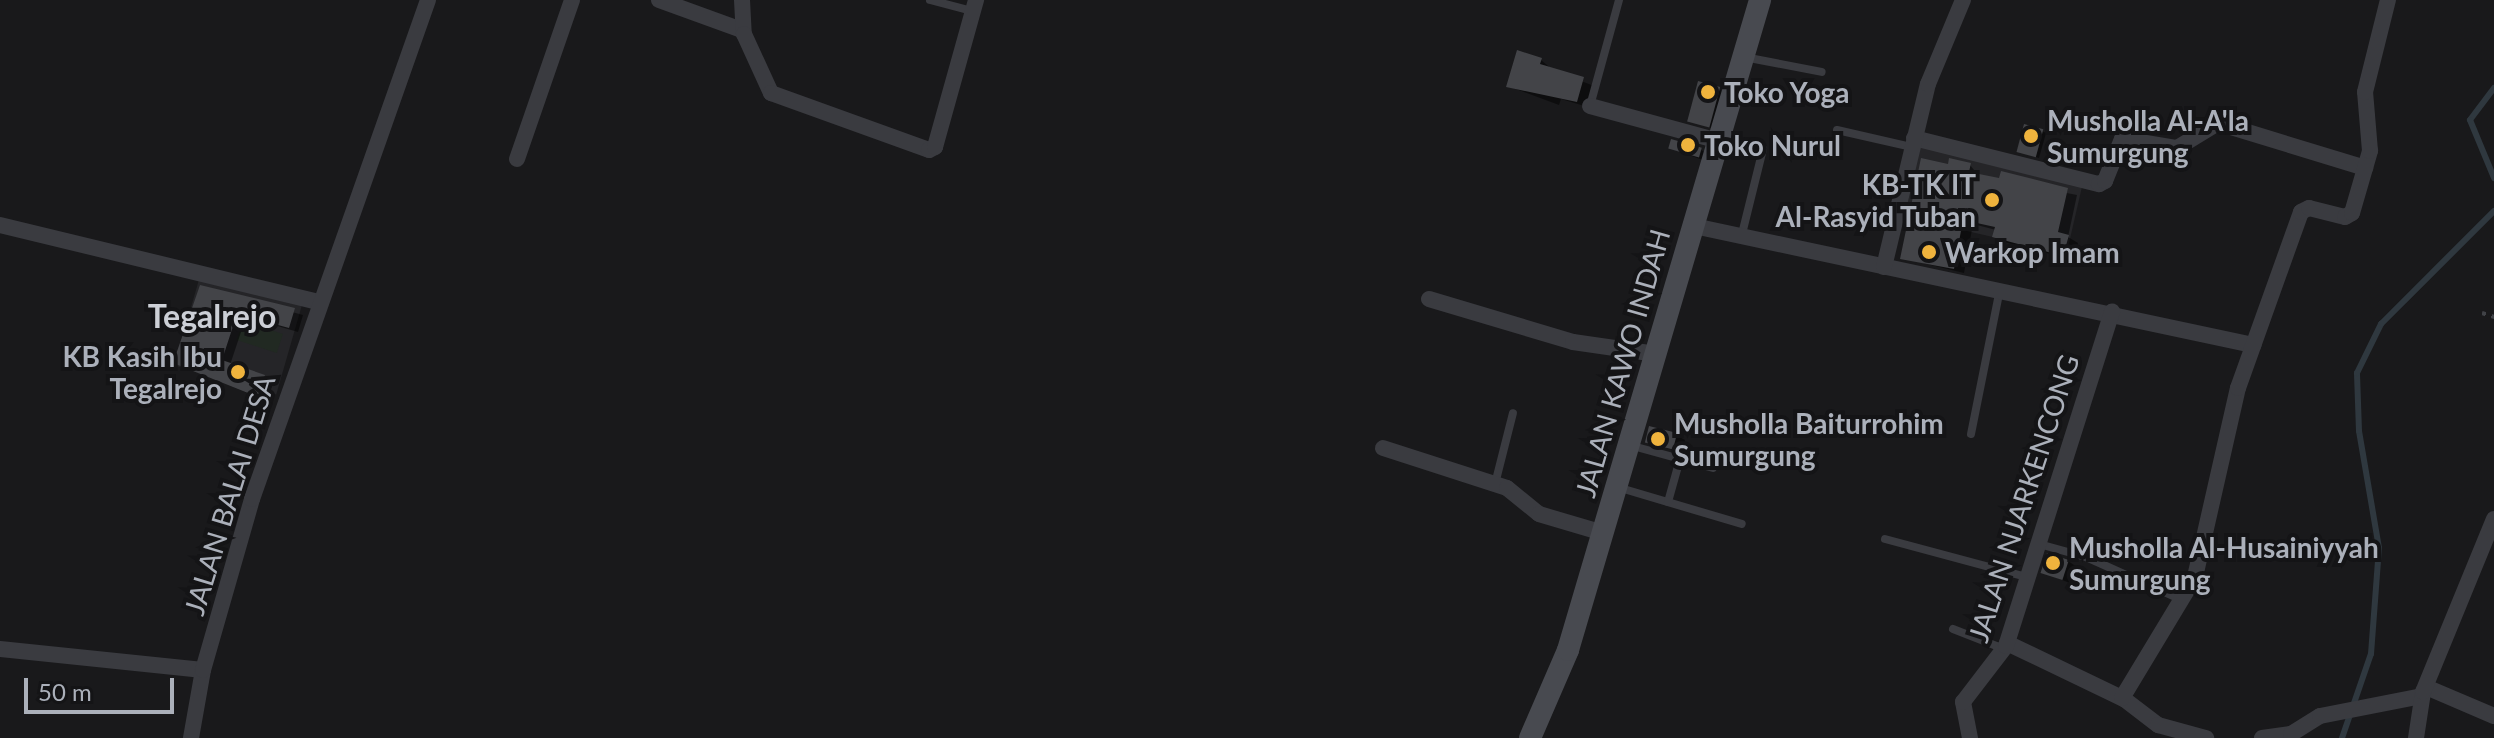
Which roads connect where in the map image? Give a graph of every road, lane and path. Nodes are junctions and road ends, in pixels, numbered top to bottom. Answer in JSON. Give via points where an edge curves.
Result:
{"nodes":[{"id":1,"x":428,"y":0,"type":"edge"},
{"id":2,"x":572,"y":0,"type":"edge"},
{"id":3,"x":659,"y":0,"type":"edge"},
{"id":4,"x":742,"y":0,"type":"edge"},
{"id":5,"x":930,"y":0,"type":"edge"},
{"id":6,"x":1619,"y":0,"type":"edge"},
{"id":7,"x":1760,"y":0,"type":"edge"},
{"id":8,"x":1963,"y":0,"type":"edge"},
{"id":9,"x":2388,"y":0,"type":"edge"},
{"id":10,"x":974,"y":6,"type":"edge"},
{"id":11,"x":742,"y":30,"type":"junction"},
{"id":12,"x":1743,"y":57,"type":"junction"},
{"id":13,"x":1822,"y":72,"type":"dead end"},
{"id":14,"x":1590,"y":106,"type":"joint"},
{"id":15,"x":1837,"y":130,"type":"dead end"},
{"id":16,"x":1719,"y":141,"type":"junction"},
{"id":17,"x":1913,"y":143,"type":"junction"},
{"id":18,"x":1763,"y":149,"type":"dead end"},
{"id":19,"x":517,"y":159,"type":"dead end"},
{"id":20,"x":2365,"y":168,"type":"junction"},
{"id":21,"x":0,"y":225,"type":"edge"},
{"id":22,"x":1694,"y":226,"type":"junction"},
{"id":23,"x":1741,"y":239,"type":"junction"},
{"id":24,"x":1884,"y":267,"type":"junction"},
{"id":25,"x":2000,"y":289,"type":"junction"},
{"id":26,"x":1429,"y":299,"type":"dead end"},
{"id":27,"x":318,"y":302,"type":"junction"},
{"id":28,"x":2112,"y":311,"type":"junction"},
{"id":29,"x":2482,"y":313,"type":"dead end"},
{"id":30,"x":2494,"y":317,"type":"edge"},
{"id":31,"x":2253,"y":345,"type":"junction"},
{"id":32,"x":1656,"y":354,"type":"junction"},
{"id":33,"x":1513,"y":413,"type":"dead end"},
{"id":34,"x":1971,"y":434,"type":"dead end"},
{"id":35,"x":1629,"y":445,"type":"junction"},
{"id":36,"x":1383,"y":448,"type":"dead end"},
{"id":37,"x":1680,"y":459,"type":"junction"},
{"id":38,"x":1713,"y":468,"type":"dead end"},
{"id":39,"x":1495,"y":484,"type":"junction"},
{"id":40,"x":1617,"y":487,"type":"junction"},
{"id":41,"x":1668,"y":502,"type":"junction"},
{"id":42,"x":2494,"y":519,"type":"edge"},
{"id":43,"x":1742,"y":524,"type":"dead end"},
{"id":44,"x":1603,"y":533,"type":"junction"},
{"id":45,"x":1885,"y":539,"type":"dead end"},
{"id":46,"x":2039,"y":544,"type":"junction"},
{"id":47,"x":2028,"y":577,"type":"junction"},
{"id":48,"x":2180,"y":599,"type":"junction"},
{"id":49,"x":1953,"y":629,"type":"dead end"},
{"id":50,"x":2006,"y":646,"type":"junction"},
{"id":51,"x":0,"y":649,"type":"edge"},
{"id":52,"x":203,"y":670,"type":"junction"},
{"id":53,"x":2424,"y":691,"type":"junction"},
{"id":54,"x":2122,"y":698,"type":"junction"},
{"id":55,"x":2494,"y":716,"type":"edge"},
{"id":56,"x":2154,"y":731,"type":"edge"},
{"id":57,"x":191,"y":738,"type":"edge"},
{"id":58,"x":1530,"y":738,"type":"edge"},
{"id":59,"x":1970,"y":738,"type":"edge"},
{"id":60,"x":2206,"y":738,"type":"edge"},
{"id":61,"x":2262,"y":738,"type":"edge"},
{"id":62,"x":2416,"y":738,"type":"edge"}],
"edges":[{"from":1,"to":27,"type":"street","name":"JALAN BALAI DESA"},
{"from":2,"to":19,"type":"street"},
{"from":3,"to":11,"type":"street"},
{"from":4,"to":11,"type":"street"},
{"from":5,"to":10,"type":"lane"},
{"from":6,"to":14,"type":"lane"},
{"from":7,"to":12,"type":"street","name":"JALAN KAWO INDAH"},
{"from":8,"to":17,"type":"street","via":[[1935,62]]},
{"from":9,"to":20,"type":"street","via":[[2365,92],[2370,148]]},
{"from":10,"to":11,"type":"street","via":[[935,146],[929,150],[771,93]]},
{"from":12,"to":13,"type":"lane"},
{"from":12,"to":16,"type":"street","name":"JALAN KAWO INDAH"},
{"from":14,"to":16,"type":"street"},
{"from":15,"to":17,"type":"lane"},
{"from":16,"to":22,"type":"street","name":"JALAN KAWO INDAH"},
{"from":17,"to":20,"type":"street","via":[[2099,184],[2122,139],[2173,149],[2218,123]]},
{"from":17,"to":24,"type":"street"},
{"from":18,"to":23,"type":"lane"},
{"from":20,"to":31,"type":"street","via":[[2350,215],[2302,210]]},
{"from":21,"to":27,"type":"street"},
{"from":22,"to":23,"type":"street"},
{"from":22,"to":32,"type":"street","name":"JALAN KAWO INDAH"},
{"from":23,"to":24,"type":"street"},
{"from":24,"to":25,"type":"street"},
{"from":25,"to":28,"type":"street"},
{"from":25,"to":34,"type":"lane"},
{"from":26,"to":32,"type":"street","via":[[1573,342]]},
{"from":27,"to":52,"type":"street","name":"JALAN BALAI DESA","via":[[252,499]]},
{"from":28,"to":31,"type":"street"},
{"from":28,"to":46,"type":"street","name":"JALAN NJARKENCONG"},
{"from":29,"to":30,"type":"path"},
{"from":31,"to":48,"type":"street","via":[[2234,402],[2210,523],[2191,586]]},
{"from":32,"to":35,"type":"street","name":"JALAN KAWO INDAH"},
{"from":33,"to":39,"type":"lane"},
{"from":35,"to":37,"type":"lane"},
{"from":35,"to":40,"type":"street","name":"JALAN KAWO INDAH"},
{"from":36,"to":39,"type":"street"},
{"from":37,"to":38,"type":"lane"},
{"from":37,"to":41,"type":"lane"},
{"from":39,"to":44,"type":"street","via":[[1517,493],[1539,514]]},
{"from":40,"to":41,"type":"lane"},
{"from":40,"to":44,"type":"street","name":"JALAN KAWO INDAH"},
{"from":41,"to":43,"type":"lane"},
{"from":42,"to":53,"type":"street"},
{"from":44,"to":58,"type":"street","name":"JALAN KAWO INDAH","via":[[1561,669]]},
{"from":45,"to":47,"type":"lane"},
{"from":46,"to":47,"type":"street","name":"JALAN NJARKENCONG"},
{"from":46,"to":48,"type":"lane","via":[[2086,557]]},
{"from":47,"to":50,"type":"street","name":"JALAN NJARKENCONG"},
{"from":48,"to":54,"type":"street"},
{"from":49,"to":50,"type":"lane"},
{"from":50,"to":54,"type":"street"},
{"from":50,"to":59,"type":"street","name":"JALAN NJARKENCONG","via":[[1963,702]]},
{"from":51,"to":52,"type":"street"},
{"from":52,"to":57,"type":"street","name":"JALAN BALAI DESA"},
{"from":53,"to":55,"type":"street"},
{"from":53,"to":61,"type":"street","via":[[2326,714],[2291,734]]},
{"from":53,"to":62,"type":"street"},
{"from":54,"to":56,"type":"street"},
{"from":56,"to":60,"type":"street"}]}
